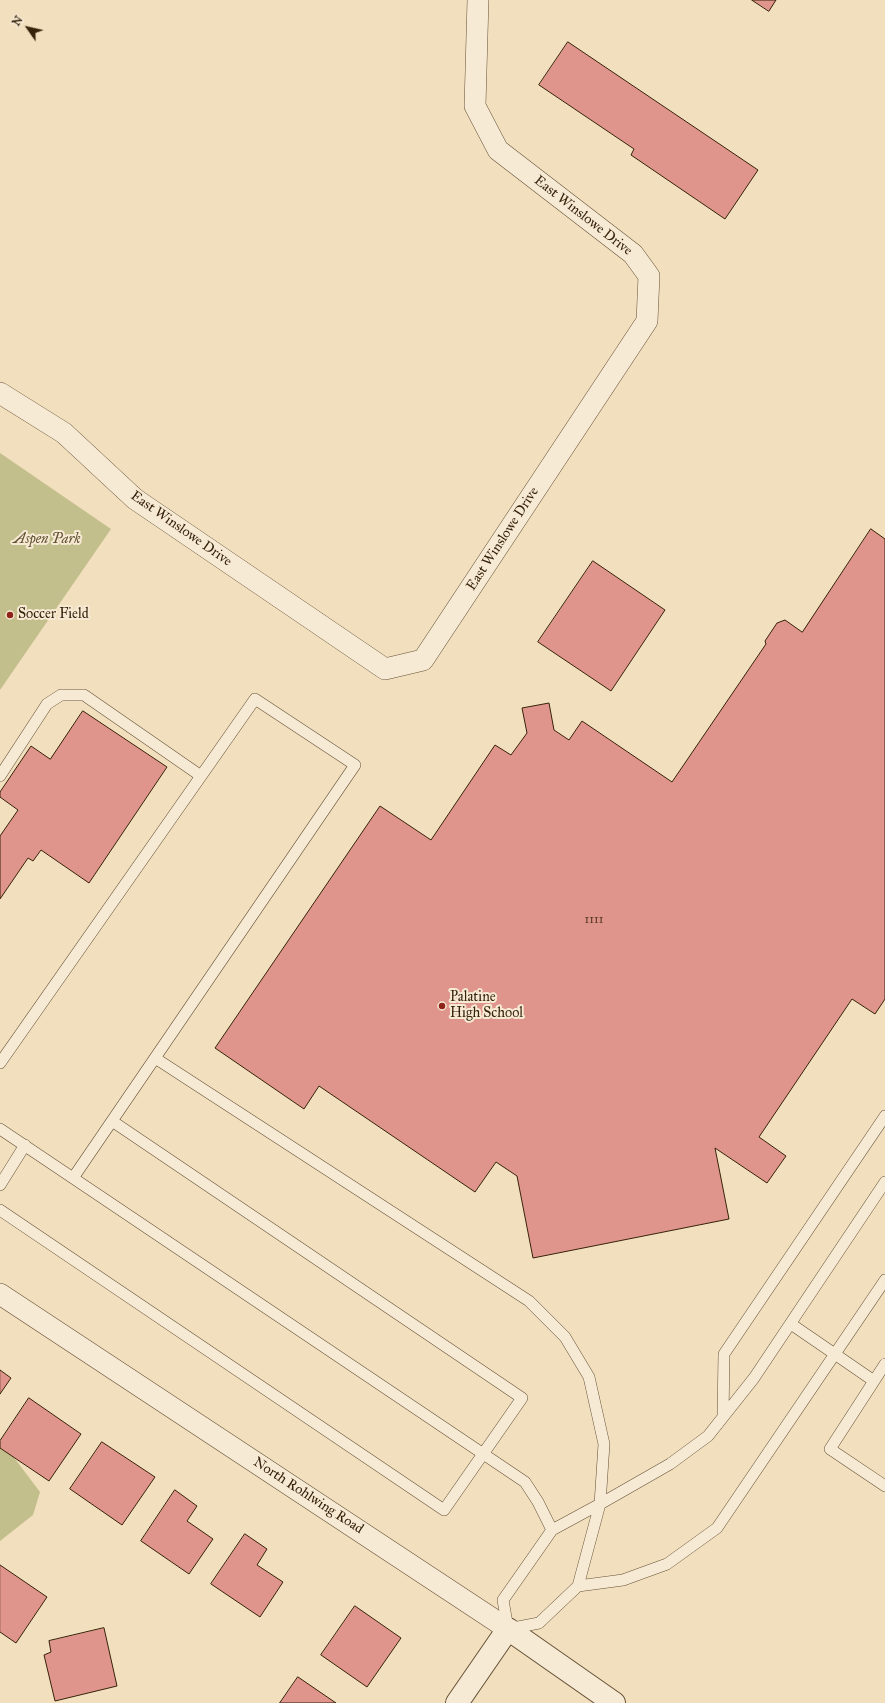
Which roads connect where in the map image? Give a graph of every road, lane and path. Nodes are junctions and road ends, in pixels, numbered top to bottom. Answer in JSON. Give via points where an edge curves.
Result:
{"nodes":[{"id":1,"x":478,"y":0,"type":"edge"},
{"id":2,"x":0,"y":393,"type":"edge"},
{"id":3,"x":0,"y":776,"type":"edge"},
{"id":4,"x":201,"y":776,"type":"junction"},
{"id":5,"x":155,"y":1058,"type":"junction"},
{"id":6,"x":0,"y":1063,"type":"edge"},
{"id":7,"x":885,"y":1116,"type":"edge"},
{"id":8,"x":112,"y":1121,"type":"junction"},
{"id":9,"x":0,"y":1129,"type":"edge"},
{"id":10,"x":25,"y":1145,"type":"junction"},
{"id":11,"x":73,"y":1178,"type":"junction"},
{"id":12,"x":885,"y":1182,"type":"edge"},
{"id":13,"x":0,"y":1185,"type":"edge"},
{"id":14,"x":0,"y":1210,"type":"edge"},
{"id":15,"x":885,"y":1280,"type":"edge"},
{"id":16,"x":0,"y":1294,"type":"edge"},
{"id":17,"x":791,"y":1324,"type":"junction"},
{"id":18,"x":836,"y":1354,"type":"junction"},
{"id":19,"x":885,"y":1364,"type":"edge"},
{"id":20,"x":874,"y":1381,"type":"junction"},
{"id":21,"x":724,"y":1417,"type":"junction"},
{"id":22,"x":482,"y":1453,"type":"junction"},
{"id":23,"x":885,"y":1486,"type":"edge"},
{"id":24,"x":600,"y":1504,"type":"junction"},
{"id":25,"x":552,"y":1530,"type":"junction"},
{"id":26,"x":578,"y":1586,"type":"junction"},
{"id":27,"x":508,"y":1628,"type":"junction"},
{"id":28,"x":457,"y":1703,"type":"edge"},
{"id":29,"x":614,"y":1703,"type":"edge"}],
"edges":[{"from":1,"to":2,"type":"street","name":"East Winslowe Drive","via":[[475,106],[498,150],[633,254],[649,276],[647,321],[423,660],[385,669],[135,499],[64,433]]},
{"from":3,"to":4,"type":"lane","via":[[47,704],[60,695],[84,695]]},
{"from":4,"to":5,"type":"lane","via":[[255,699],[355,765]]},
{"from":4,"to":6,"type":"lane"},
{"from":5,"to":8,"type":"lane"},
{"from":5,"to":24,"type":"lane","via":[[529,1301],[565,1337],[589,1378],[604,1444]]},
{"from":7,"to":21,"type":"lane","via":[[724,1354]]},
{"from":8,"to":11,"type":"lane"},
{"from":8,"to":22,"type":"lane","via":[[522,1398]]},
{"from":9,"to":10,"type":"lane"},
{"from":10,"to":11,"type":"lane"},
{"from":10,"to":13,"type":"lane"},
{"from":11,"to":22,"type":"lane"},
{"from":12,"to":17,"type":"lane"},
{"from":14,"to":22,"type":"lane","via":[[444,1510]]},
{"from":15,"to":18,"type":"lane"},
{"from":16,"to":27,"type":"street","name":"North Rohlwing Road"},
{"from":17,"to":18,"type":"lane"},
{"from":17,"to":21,"type":"lane"},
{"from":18,"to":20,"type":"lane"},
{"from":18,"to":26,"type":"lane","via":[[717,1528],[667,1564],[624,1580]]},
{"from":19,"to":20,"type":"lane"},
{"from":20,"to":23,"type":"lane","via":[[830,1449]]},
{"from":21,"to":24,"type":"lane","via":[[708,1436],[670,1464]]},
{"from":22,"to":25,"type":"lane","via":[[525,1482]]},
{"from":24,"to":25,"type":"lane"},
{"from":24,"to":26,"type":"lane"},
{"from":25,"to":27,"type":"lane","via":[[503,1600]]},
{"from":26,"to":27,"type":"lane","via":[[539,1623]]},
{"from":27,"to":28,"type":"street"},
{"from":27,"to":29,"type":"street","name":"North Rohlwing Road"}]}
